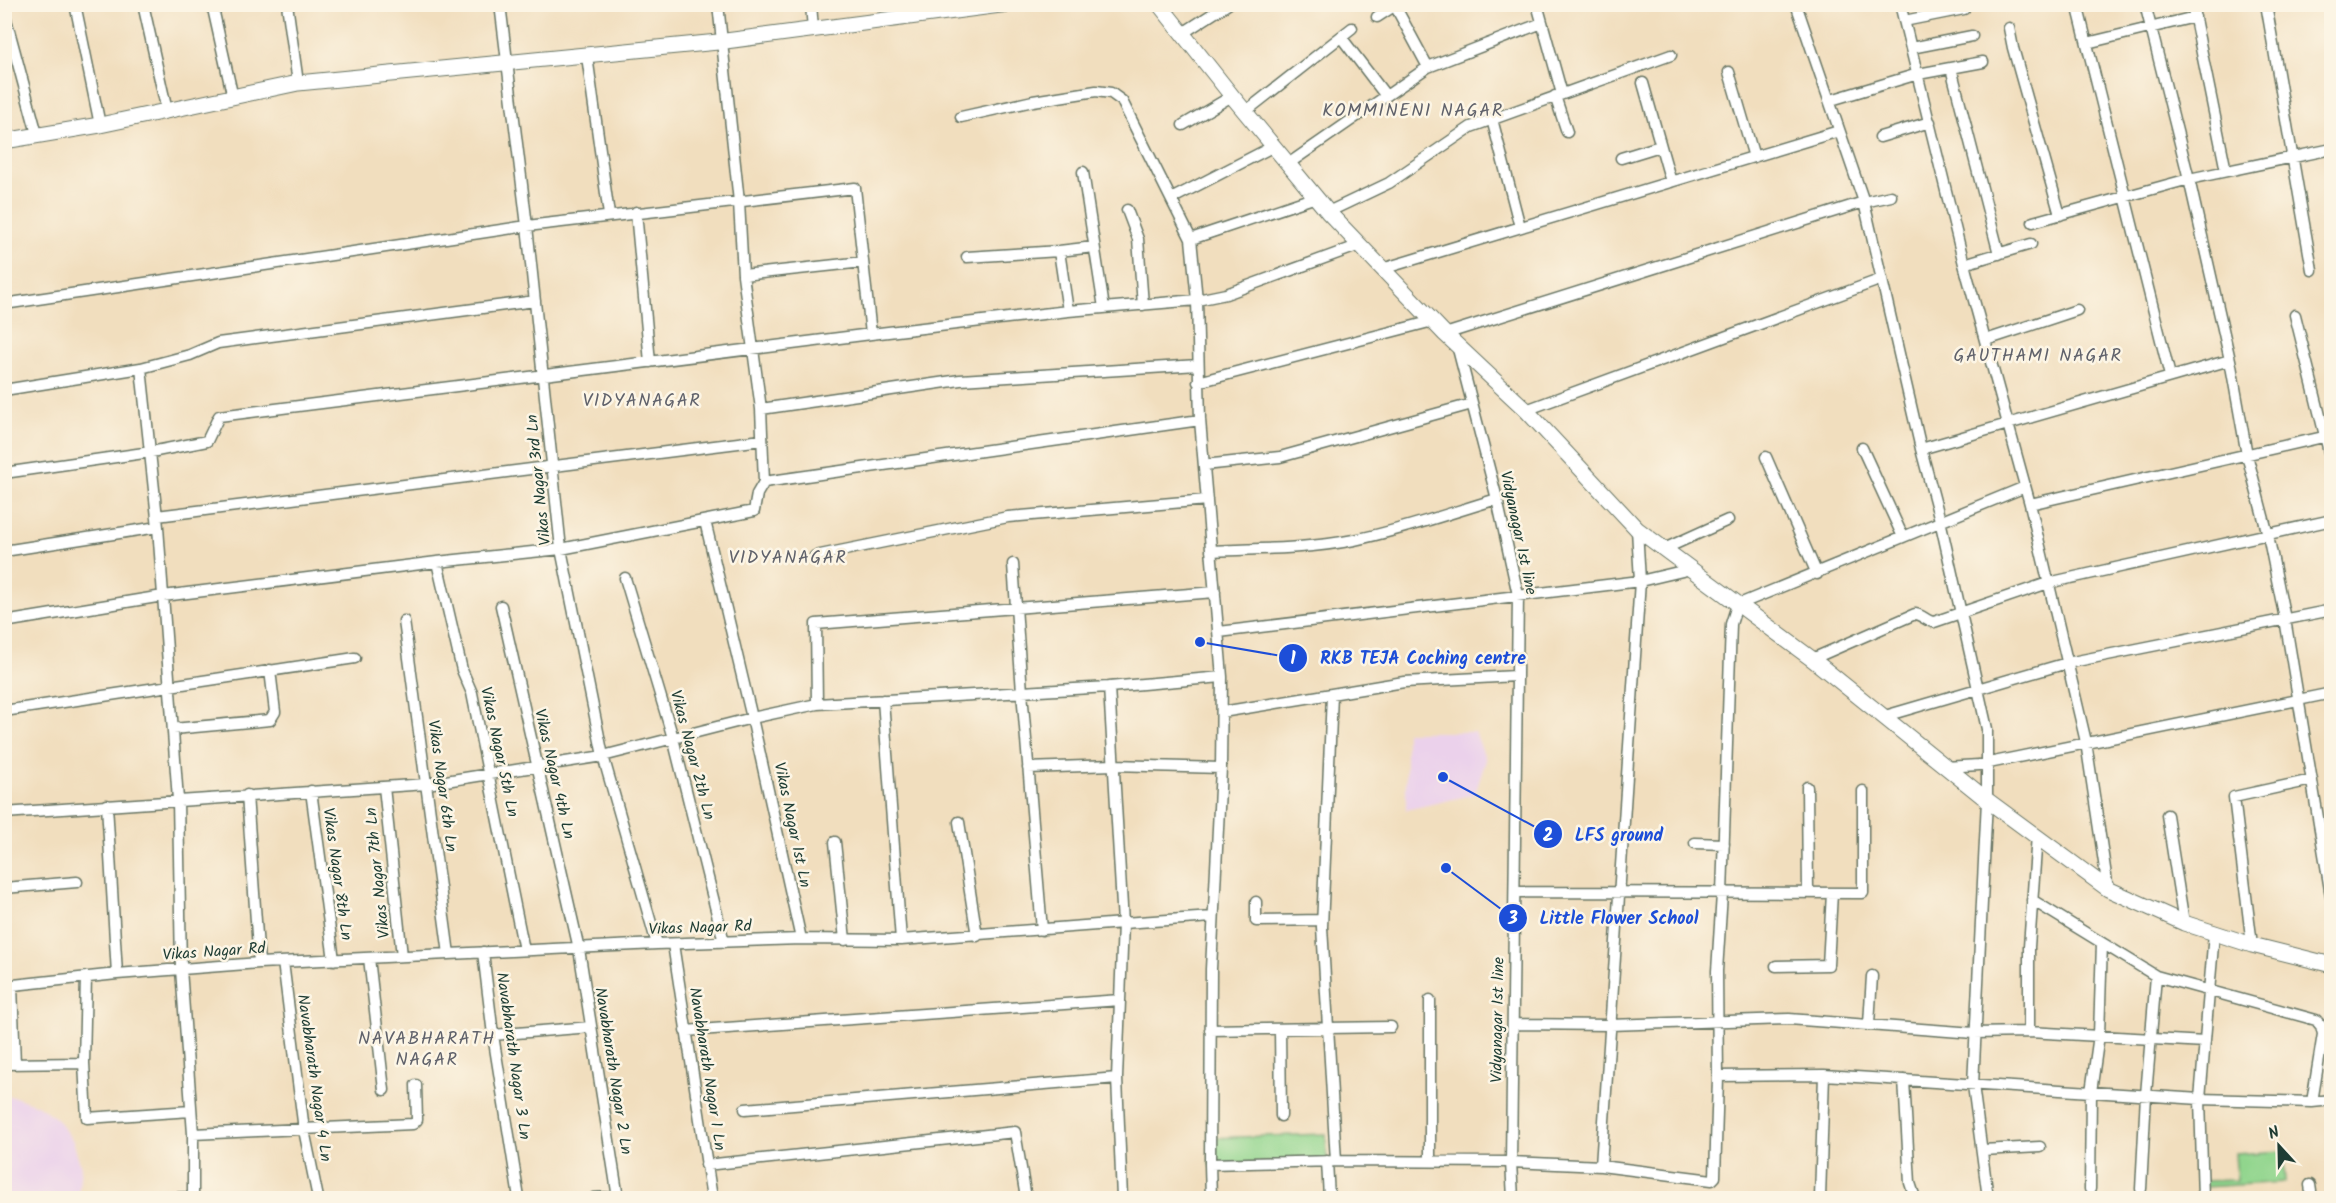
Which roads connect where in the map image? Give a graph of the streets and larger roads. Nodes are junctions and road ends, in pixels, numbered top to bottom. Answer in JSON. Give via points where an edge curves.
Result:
{"nodes":[{"id":1,"x":75,"y":4,"type":"edge"},
{"id":2,"x":143,"y":4,"type":"edge"},
{"id":3,"x":212,"y":4,"type":"edge"},
{"id":4,"x":287,"y":4,"type":"edge"},
{"id":5,"x":500,"y":4,"type":"edge"},
{"id":6,"x":718,"y":4,"type":"edge"},
{"id":7,"x":811,"y":4,"type":"edge"},
{"id":8,"x":1008,"y":4,"type":"edge"},
{"id":9,"x":1159,"y":4,"type":"edge"},
{"id":10,"x":1228,"y":4,"type":"edge"},
{"id":11,"x":1537,"y":4,"type":"edge"},
{"id":12,"x":1796,"y":4,"type":"edge"},
{"id":13,"x":1900,"y":4,"type":"edge"},
{"id":14,"x":2077,"y":4,"type":"edge"},
{"id":15,"x":2145,"y":4,"type":"edge"},
{"id":16,"x":2192,"y":4,"type":"edge"},
{"id":17,"x":2266,"y":4,"type":"edge"},
{"id":18,"x":1395,"y":5,"type":"edge"},
{"id":19,"x":1964,"y":9,"type":"dead end"},
{"id":20,"x":905,"y":11,"type":"edge"},
{"id":21,"x":4,"y":12,"type":"edge"},
{"id":22,"x":2195,"y":16,"type":"junction"},
{"id":23,"x":1377,"y":17,"type":"dead end"},
{"id":24,"x":1904,"y":21,"type":"junction"},
{"id":25,"x":1542,"y":23,"type":"junction"},
{"id":26,"x":2151,"y":27,"type":"junction"},
{"id":27,"x":1352,"y":28,"type":"dead end"},
{"id":28,"x":2010,"y":28,"type":"dead end"},
{"id":29,"x":813,"y":30,"type":"junction"},
{"id":30,"x":1183,"y":33,"type":"junction"},
{"id":31,"x":1972,"y":36,"type":"dead end"},
{"id":32,"x":1341,"y":37,"type":"junction"},
{"id":33,"x":723,"y":41,"type":"junction"},
{"id":34,"x":2087,"y":43,"type":"junction"},
{"id":35,"x":1911,"y":48,"type":"junction"},
{"id":36,"x":1671,"y":55,"type":"dead end"},
{"id":37,"x":587,"y":56,"type":"junction"},
{"id":38,"x":1983,"y":62,"type":"dead end"},
{"id":39,"x":507,"y":63,"type":"junction"},
{"id":40,"x":1428,"y":67,"type":"junction"},
{"id":41,"x":1951,"y":69,"type":"junction"},
{"id":42,"x":1729,"y":72,"type":"dead end"},
{"id":43,"x":1918,"y":74,"type":"junction"},
{"id":44,"x":1643,"y":83,"type":"dead end"},
{"id":45,"x":298,"y":84,"type":"junction"},
{"id":46,"x":1558,"y":95,"type":"junction"},
{"id":47,"x":1232,"y":96,"type":"junction"},
{"id":48,"x":1386,"y":96,"type":"junction"},
{"id":49,"x":232,"y":98,"type":"junction"},
{"id":50,"x":1831,"y":100,"type":"junction"},
{"id":51,"x":168,"y":111,"type":"junction"},
{"id":52,"x":1245,"y":112,"type":"junction"},
{"id":53,"x":961,"y":117,"type":"dead end"},
{"id":54,"x":1492,"y":119,"type":"junction"},
{"id":55,"x":1930,"y":122,"type":"junction"},
{"id":56,"x":100,"y":125,"type":"junction"},
{"id":57,"x":1183,"y":125,"type":"dead end"},
{"id":58,"x":1839,"y":131,"type":"junction"},
{"id":59,"x":1567,"y":132,"type":"dead end"},
{"id":60,"x":37,"y":134,"type":"junction"},
{"id":61,"x":1880,"y":137,"type":"dead end"},
{"id":62,"x":4,"y":141,"type":"edge"},
{"id":63,"x":1274,"y":146,"type":"junction"},
{"id":64,"x":1660,"y":146,"type":"junction"},
{"id":65,"x":2331,"y":149,"type":"edge"},
{"id":66,"x":1754,"y":157,"type":"junction"},
{"id":67,"x":2292,"y":157,"type":"junction"},
{"id":68,"x":1621,"y":158,"type":"dead end"},
{"id":69,"x":1288,"y":164,"type":"junction"},
{"id":70,"x":2226,"y":171,"type":"junction"},
{"id":71,"x":1083,"y":172,"type":"dead end"},
{"id":72,"x":2189,"y":178,"type":"junction"},
{"id":73,"x":1671,"y":182,"type":"junction"},
{"id":74,"x":1892,"y":195,"type":"dead end"},
{"id":75,"x":1316,"y":197,"type":"junction"},
{"id":76,"x":2126,"y":198,"type":"junction"},
{"id":77,"x":1171,"y":199,"type":"junction"},
{"id":78,"x":739,"y":202,"type":"junction"},
{"id":79,"x":1864,"y":202,"type":"junction"},
{"id":80,"x":1127,"y":210,"type":"dead end"},
{"id":81,"x":636,"y":212,"type":"junction"},
{"id":82,"x":1328,"y":212,"type":"junction"},
{"id":83,"x":609,"y":215,"type":"junction"},
{"id":84,"x":2060,"y":215,"type":"junction"},
{"id":85,"x":2033,"y":222,"type":"dead end"},
{"id":86,"x":527,"y":226,"type":"junction"},
{"id":87,"x":1520,"y":227,"type":"junction"},
{"id":88,"x":1191,"y":239,"type":"junction"},
{"id":89,"x":2031,"y":244,"type":"dead end"},
{"id":90,"x":1359,"y":245,"type":"junction"},
{"id":91,"x":1095,"y":247,"type":"junction"},
{"id":92,"x":1059,"y":251,"type":"junction"},
{"id":93,"x":1999,"y":254,"type":"junction"},
{"id":94,"x":967,"y":257,"type":"dead end"},
{"id":95,"x":863,"y":262,"type":"junction"},
{"id":96,"x":1964,"y":264,"type":"junction"},
{"id":97,"x":1382,"y":269,"type":"junction"},
{"id":98,"x":2312,"y":270,"type":"dead end"},
{"id":99,"x":743,"y":275,"type":"junction"},
{"id":100,"x":1882,"y":279,"type":"junction"},
{"id":101,"x":1197,"y":300,"type":"junction"},
{"id":102,"x":536,"y":301,"type":"junction"},
{"id":103,"x":4,"y":304,"type":"edge"},
{"id":104,"x":1143,"y":305,"type":"junction"},
{"id":105,"x":1104,"y":308,"type":"junction"},
{"id":106,"x":2077,"y":310,"type":"dead end"},
{"id":107,"x":1068,"y":311,"type":"junction"},
{"id":108,"x":2295,"y":315,"type":"dead end"},
{"id":109,"x":1433,"y":321,"type":"junction"},
{"id":110,"x":871,"y":334,"type":"junction"},
{"id":111,"x":1445,"y":334,"type":"junction"},
{"id":112,"x":1986,"y":340,"type":"junction"},
{"id":113,"x":1457,"y":345,"type":"junction"},
{"id":114,"x":753,"y":350,"type":"junction"},
{"id":115,"x":2230,"y":360,"type":"junction"},
{"id":116,"x":650,"y":362,"type":"junction"},
{"id":117,"x":1198,"y":364,"type":"junction"},
{"id":118,"x":141,"y":368,"type":"junction"},
{"id":119,"x":543,"y":376,"type":"junction"},
{"id":120,"x":2170,"y":376,"type":"junction"},
{"id":121,"x":1198,"y":382,"type":"junction"},
{"id":122,"x":4,"y":390,"type":"edge"},
{"id":123,"x":1472,"y":404,"type":"junction"},
{"id":124,"x":761,"y":409,"type":"junction"},
{"id":125,"x":1526,"y":410,"type":"junction"},
{"id":126,"x":1200,"y":420,"type":"junction"},
{"id":127,"x":2009,"y":423,"type":"junction"},
{"id":128,"x":2328,"y":436,"type":"edge"},
{"id":129,"x":762,"y":440,"type":"junction"},
{"id":130,"x":1862,"y":448,"type":"dead end"},
{"id":131,"x":1921,"y":449,"type":"junction"},
{"id":132,"x":151,"y":452,"type":"junction"},
{"id":133,"x":2247,"y":455,"type":"junction"},
{"id":134,"x":1766,"y":457,"type":"dead end"},
{"id":135,"x":2331,"y":464,"type":"edge"},
{"id":136,"x":1204,"y":465,"type":"junction"},
{"id":137,"x":553,"y":466,"type":"junction"},
{"id":138,"x":4,"y":473,"type":"edge"},
{"id":139,"x":764,"y":482,"type":"junction"},
{"id":140,"x":2025,"y":488,"type":"junction"},
{"id":141,"x":1497,"y":499,"type":"junction"},
{"id":142,"x":1207,"y":500,"type":"junction"},
{"id":143,"x":2030,"y":504,"type":"junction"},
{"id":144,"x":705,"y":520,"type":"junction"},
{"id":145,"x":1728,"y":520,"type":"dead end"},
{"id":146,"x":1940,"y":520,"type":"junction"},
{"id":147,"x":2331,"y":520,"type":"edge"},
{"id":148,"x":158,"y":522,"type":"junction"},
{"id":149,"x":1637,"y":529,"type":"junction"},
{"id":150,"x":2268,"y":535,"type":"junction"},
{"id":151,"x":1903,"y":537,"type":"junction"},
{"id":152,"x":561,"y":549,"type":"junction"},
{"id":153,"x":1664,"y":549,"type":"junction"},
{"id":154,"x":4,"y":551,"type":"edge"},
{"id":155,"x":1211,"y":551,"type":"junction"},
{"id":156,"x":815,"y":556,"type":"dead end"},
{"id":157,"x":437,"y":562,"type":"junction"},
{"id":158,"x":1014,"y":564,"type":"dead end"},
{"id":159,"x":1691,"y":570,"type":"junction"},
{"id":160,"x":1817,"y":574,"type":"junction"},
{"id":161,"x":625,"y":578,"type":"dead end"},
{"id":162,"x":1640,"y":581,"type":"junction"},
{"id":163,"x":2048,"y":583,"type":"junction"},
{"id":164,"x":1215,"y":592,"type":"junction"},
{"id":165,"x":1518,"y":595,"type":"junction"},
{"id":166,"x":164,"y":596,"type":"junction"},
{"id":167,"x":1737,"y":605,"type":"junction"},
{"id":168,"x":501,"y":606,"type":"dead end"},
{"id":169,"x":1016,"y":608,"type":"junction"},
{"id":170,"x":2331,"y":610,"type":"edge"},
{"id":171,"x":1959,"y":612,"type":"junction"},
{"id":172,"x":2285,"y":619,"type":"junction"},
{"id":173,"x":404,"y":621,"type":"dead end"},
{"id":174,"x":4,"y":622,"type":"edge"},
{"id":175,"x":1219,"y":632,"type":"junction"},
{"id":176,"x":355,"y":658,"type":"dead end"},
{"id":177,"x":1812,"y":659,"type":"junction"},
{"id":178,"x":2067,"y":663,"type":"junction"},
{"id":179,"x":270,"y":670,"type":"junction"},
{"id":180,"x":1516,"y":676,"type":"junction"},
{"id":181,"x":1222,"y":677,"type":"junction"},
{"id":182,"x":170,"y":685,"type":"junction"},
{"id":183,"x":1109,"y":687,"type":"junction"},
{"id":184,"x":1978,"y":690,"type":"junction"},
{"id":185,"x":1022,"y":692,"type":"junction"},
{"id":186,"x":2331,"y":693,"type":"edge"},
{"id":187,"x":1332,"y":695,"type":"junction"},
{"id":188,"x":883,"y":700,"type":"junction"},
{"id":189,"x":2299,"y":700,"type":"junction"},
{"id":190,"x":817,"y":704,"type":"junction"},
{"id":191,"x":4,"y":711,"type":"edge"},
{"id":192,"x":1222,"y":712,"type":"junction"},
{"id":193,"x":1885,"y":716,"type":"junction"},
{"id":194,"x":753,"y":718,"type":"junction"},
{"id":195,"x":173,"y":729,"type":"junction"},
{"id":196,"x":673,"y":738,"type":"junction"},
{"id":197,"x":2086,"y":742,"type":"junction"},
{"id":198,"x":603,"y":756,"type":"junction"},
{"id":199,"x":1987,"y":763,"type":"junction"},
{"id":200,"x":1113,"y":765,"type":"junction"},
{"id":201,"x":1945,"y":766,"type":"junction"},
{"id":202,"x":537,"y":767,"type":"junction"},
{"id":203,"x":1028,"y":768,"type":"junction"},
{"id":204,"x":1221,"y":768,"type":"junction"},
{"id":205,"x":489,"y":774,"type":"junction"},
{"id":206,"x":2312,"y":780,"type":"junction"},
{"id":207,"x":427,"y":784,"type":"junction"},
{"id":208,"x":384,"y":787,"type":"junction"},
{"id":209,"x":1807,"y":787,"type":"dead end"},
{"id":210,"x":311,"y":791,"type":"junction"},
{"id":211,"x":1863,"y":791,"type":"dead end"},
{"id":212,"x":247,"y":795,"type":"junction"},
{"id":213,"x":178,"y":800,"type":"junction"},
{"id":214,"x":1987,"y":800,"type":"junction"},
{"id":215,"x":107,"y":805,"type":"junction"},
{"id":216,"x":4,"y":813,"type":"edge"},
{"id":217,"x":2167,"y":815,"type":"dead end"},
{"id":218,"x":958,"y":822,"type":"dead end"},
{"id":219,"x":2037,"y":835,"type":"junction"},
{"id":220,"x":835,"y":842,"type":"dead end"},
{"id":221,"x":1695,"y":843,"type":"dead end"},
{"id":222,"x":1724,"y":844,"type":"junction"},
{"id":223,"x":77,"y":882,"type":"dead end"},
{"id":224,"x":4,"y":888,"type":"edge"},
{"id":225,"x":2108,"y":889,"type":"junction"},
{"id":226,"x":1515,"y":892,"type":"junction"},
{"id":227,"x":1619,"y":892,"type":"junction"},
{"id":228,"x":1808,"y":893,"type":"junction"},
{"id":229,"x":1832,"y":893,"type":"junction"},
{"id":230,"x":1722,"y":894,"type":"junction"},
{"id":231,"x":2032,"y":900,"type":"junction"},
{"id":232,"x":1256,"y":902,"type":"dead end"},
{"id":233,"x":2331,"y":902,"type":"edge"},
{"id":234,"x":1213,"y":917,"type":"junction"},
{"id":235,"x":1322,"y":920,"type":"junction"},
{"id":236,"x":1123,"y":923,"type":"junction"},
{"id":237,"x":2184,"y":923,"type":"junction"},
{"id":238,"x":1042,"y":930,"type":"junction"},
{"id":239,"x":2214,"y":933,"type":"junction"},
{"id":240,"x":977,"y":936,"type":"junction"},
{"id":241,"x":801,"y":939,"type":"junction"},
{"id":242,"x":844,"y":940,"type":"junction"},
{"id":243,"x":901,"y":940,"type":"junction"},
{"id":244,"x":724,"y":942,"type":"junction"},
{"id":245,"x":2102,"y":943,"type":"junction"},
{"id":246,"x":657,"y":944,"type":"junction"},
{"id":247,"x":673,"y":944,"type":"junction"},
{"id":248,"x":2252,"y":945,"type":"junction"},
{"id":249,"x":579,"y":948,"type":"junction"},
{"id":250,"x":524,"y":951,"type":"junction"},
{"id":251,"x":483,"y":952,"type":"junction"},
{"id":252,"x":449,"y":954,"type":"junction"},
{"id":253,"x":402,"y":956,"type":"junction"},
{"id":254,"x":369,"y":958,"type":"junction"},
{"id":255,"x":334,"y":960,"type":"junction"},
{"id":256,"x":283,"y":962,"type":"junction"},
{"id":257,"x":259,"y":963,"type":"junction"},
{"id":258,"x":2331,"y":965,"type":"edge"},
{"id":259,"x":1776,"y":966,"type":"dead end"},
{"id":260,"x":181,"y":969,"type":"junction"},
{"id":261,"x":117,"y":974,"type":"junction"},
{"id":262,"x":1872,"y":976,"type":"dead end"},
{"id":263,"x":2156,"y":976,"type":"junction"},
{"id":264,"x":86,"y":977,"type":"junction"},
{"id":265,"x":8,"y":986,"type":"edge"},
{"id":266,"x":2210,"y":990,"type":"junction"},
{"id":267,"x":1120,"y":1000,"type":"junction"},
{"id":268,"x":1430,"y":1000,"type":"dead end"},
{"id":269,"x":1718,"y":1021,"type":"junction"},
{"id":270,"x":1513,"y":1024,"type":"junction"},
{"id":271,"x":1869,"y":1024,"type":"junction"},
{"id":272,"x":1610,"y":1025,"type":"junction"},
{"id":273,"x":591,"y":1027,"type":"junction"},
{"id":274,"x":1391,"y":1027,"type":"dead end"},
{"id":275,"x":1328,"y":1028,"type":"junction"},
{"id":276,"x":1280,"y":1029,"type":"junction"},
{"id":277,"x":1210,"y":1030,"type":"junction"},
{"id":278,"x":685,"y":1031,"type":"junction"},
{"id":279,"x":2029,"y":1032,"type":"junction"},
{"id":280,"x":1974,"y":1033,"type":"junction"},
{"id":281,"x":493,"y":1035,"type":"junction"},
{"id":282,"x":2099,"y":1035,"type":"junction"},
{"id":283,"x":2151,"y":1038,"type":"junction"},
{"id":284,"x":2205,"y":1042,"type":"junction"},
{"id":285,"x":84,"y":1063,"type":"junction"},
{"id":286,"x":10,"y":1064,"type":"edge"},
{"id":287,"x":1824,"y":1075,"type":"junction"},
{"id":288,"x":1718,"y":1076,"type":"junction"},
{"id":289,"x":1117,"y":1078,"type":"junction"},
{"id":290,"x":1904,"y":1080,"type":"junction"},
{"id":291,"x":416,"y":1085,"type":"dead end"},
{"id":292,"x":1973,"y":1085,"type":"junction"},
{"id":293,"x":384,"y":1090,"type":"dead end"},
{"id":294,"x":2091,"y":1092,"type":"junction"},
{"id":295,"x":2146,"y":1095,"type":"junction"},
{"id":296,"x":2200,"y":1098,"type":"junction"},
{"id":297,"x":2331,"y":1100,"type":"edge"},
{"id":298,"x":2312,"y":1102,"type":"junction"},
{"id":299,"x":745,"y":1109,"type":"dead end"},
{"id":300,"x":191,"y":1111,"type":"junction"},
{"id":301,"x":1281,"y":1116,"type":"dead end"},
{"id":302,"x":304,"y":1130,"type":"junction"},
{"id":303,"x":193,"y":1134,"type":"junction"},
{"id":304,"x":2040,"y":1147,"type":"dead end"},
{"id":305,"x":1982,"y":1150,"type":"junction"},
{"id":306,"x":1332,"y":1161,"type":"junction"},
{"id":307,"x":1430,"y":1162,"type":"junction"},
{"id":308,"x":1511,"y":1162,"type":"junction"},
{"id":309,"x":1210,"y":1164,"type":"junction"},
{"id":310,"x":706,"y":1165,"type":"junction"},
{"id":311,"x":1601,"y":1166,"type":"junction"},
{"id":312,"x":2310,"y":1185,"type":"dead end"},
{"id":313,"x":2090,"y":1189,"type":"dead end"},
{"id":314,"x":2141,"y":1189,"type":"dead end"},
{"id":315,"x":617,"y":1197,"type":"edge"},
{"id":316,"x":173,"y":1198,"type":"edge"},
{"id":317,"x":193,"y":1198,"type":"edge"},
{"id":318,"x":318,"y":1198,"type":"edge"},
{"id":319,"x":519,"y":1198,"type":"edge"},
{"id":320,"x":594,"y":1198,"type":"edge"},
{"id":321,"x":712,"y":1198,"type":"edge"},
{"id":322,"x":1026,"y":1198,"type":"edge"},
{"id":323,"x":1122,"y":1198,"type":"edge"},
{"id":324,"x":1211,"y":1198,"type":"edge"},
{"id":325,"x":1329,"y":1198,"type":"edge"},
{"id":326,"x":1513,"y":1198,"type":"edge"},
{"id":327,"x":1820,"y":1198,"type":"edge"},
{"id":328,"x":1915,"y":1198,"type":"edge"},
{"id":329,"x":1988,"y":1198,"type":"edge"},
{"id":330,"x":2203,"y":1198,"type":"edge"},
{"id":331,"x":2312,"y":1198,"type":"edge"}],
"edges":[{"from":1,"to":56,"type":"street"},
{"from":2,"to":51,"type":"street"},
{"from":3,"to":49,"type":"street"},
{"from":4,"to":45,"type":"street"},
{"from":5,"to":39,"type":"street","name":"Vikas Nagar 3rd Ln"},
{"from":6,"to":33,"type":"street"},
{"from":7,"to":29,"type":"street"},
{"from":8,"to":20,"type":"street"},
{"from":9,"to":30,"type":"street"},
{"from":10,"to":30,"type":"street"},
{"from":11,"to":25,"type":"street"},
{"from":12,"to":50,"type":"street"},
{"from":13,"to":24,"type":"street"},
{"from":14,"to":34,"type":"street"},
{"from":15,"to":26,"type":"street"},
{"from":16,"to":22,"type":"street"},
{"from":17,"to":67,"type":"street"},
{"from":18,"to":23,"type":"street"},
{"from":18,"to":40,"type":"street"},
{"from":19,"to":24,"type":"street"},
{"from":20,"to":29,"type":"street"},
{"from":21,"to":60,"type":"street"},
{"from":22,"to":26,"type":"street"},
{"from":22,"to":70,"type":"street"},
{"from":24,"to":35,"type":"street"},
{"from":25,"to":40,"type":"street"},
{"from":25,"to":46,"type":"street"},
{"from":26,"to":34,"type":"street"},
{"from":26,"to":72,"type":"street"},
{"from":27,"to":32,"type":"street"},
{"from":28,"to":84,"type":"street"},
{"from":29,"to":33,"type":"street"},
{"from":30,"to":47,"type":"street"},
{"from":31,"to":35,"type":"street"},
{"from":32,"to":48,"type":"street"},
{"from":32,"to":52,"type":"street"},
{"from":33,"to":37,"type":"street"},
{"from":33,"to":78,"type":"street"},
{"from":34,"to":76,"type":"street"},
{"from":35,"to":43,"type":"street"},
{"from":36,"to":46,"type":"street"},
{"from":37,"to":39,"type":"street"},
{"from":37,"to":83,"type":"street"},
{"from":38,"to":41,"type":"street"},
{"from":39,"to":45,"type":"street"},
{"from":39,"to":86,"type":"street","name":"Vikas Nagar 3rd Ln"},
{"from":40,"to":48,"type":"street"},
{"from":41,"to":43,"type":"street"},
{"from":41,"to":93,"type":"street"},
{"from":42,"to":66,"type":"street"},
{"from":43,"to":50,"type":"street"},
{"from":43,"to":55,"type":"street"},
{"from":44,"to":64,"type":"street"},
{"from":45,"to":49,"type":"street"},
{"from":46,"to":54,"type":"street"},
{"from":46,"to":59,"type":"street"},
{"from":47,"to":52,"type":"street"},
{"from":47,"to":57,"type":"street"},
{"from":48,"to":69,"type":"street"},
{"from":49,"to":51,"type":"street"},
{"from":50,"to":58,"type":"street"},
{"from":51,"to":56,"type":"street"},
{"from":52,"to":63,"type":"street"},
{"from":53,"to":77,"type":"street","via":[[1054,97],[1096,91],[1111,93],[1122,101]]},
{"from":54,"to":82,"type":"street","via":[[1471,127],[1389,183]]},
{"from":54,"to":87,"type":"street"},
{"from":55,"to":61,"type":"street"},
{"from":55,"to":96,"type":"street"},
{"from":56,"to":60,"type":"street"},
{"from":58,"to":66,"type":"street"},
{"from":58,"to":79,"type":"street"},
{"from":60,"to":62,"type":"street"},
{"from":63,"to":69,"type":"street"},
{"from":63,"to":77,"type":"street"},
{"from":64,"to":68,"type":"street"},
{"from":64,"to":73,"type":"street"},
{"from":65,"to":67,"type":"street"},
{"from":66,"to":73,"type":"street"},
{"from":67,"to":70,"type":"street"},
{"from":67,"to":98,"type":"street"},
{"from":69,"to":75,"type":"street"},
{"from":70,"to":72,"type":"street"},
{"from":71,"to":91,"type":"street"},
{"from":72,"to":76,"type":"street"},
{"from":72,"to":115,"type":"street"},
{"from":73,"to":87,"type":"street"},
{"from":74,"to":79,"type":"street"},
{"from":75,"to":82,"type":"street"},
{"from":75,"to":88,"type":"street"},
{"from":76,"to":84,"type":"street"},
{"from":76,"to":120,"type":"street"},
{"from":77,"to":88,"type":"street"},
{"from":78,"to":81,"type":"street"},
{"from":78,"to":95,"type":"street","via":[[855,188]]},
{"from":78,"to":99,"type":"street"},
{"from":79,"to":100,"type":"street"},
{"from":79,"to":111,"type":"street"},
{"from":80,"to":104,"type":"street","via":[[1138,239]]},
{"from":81,"to":83,"type":"street"},
{"from":81,"to":116,"type":"street"},
{"from":82,"to":90,"type":"street"},
{"from":83,"to":86,"type":"street"},
{"from":84,"to":85,"type":"street"},
{"from":86,"to":102,"type":"street","name":"Vikas Nagar 3rd Ln"},
{"from":86,"to":103,"type":"street"},
{"from":87,"to":97,"type":"street"},
{"from":88,"to":101,"type":"street"},
{"from":89,"to":93,"type":"street"},
{"from":90,"to":97,"type":"street"},
{"from":90,"to":101,"type":"street","via":[[1226,294]]},
{"from":91,"to":92,"type":"street"},
{"from":91,"to":105,"type":"street"},
{"from":92,"to":94,"type":"street"},
{"from":92,"to":107,"type":"street"},
{"from":93,"to":96,"type":"street"},
{"from":95,"to":99,"type":"street"},
{"from":95,"to":110,"type":"street"},
{"from":96,"to":112,"type":"street"},
{"from":97,"to":109,"type":"street"},
{"from":99,"to":114,"type":"street"},
{"from":100,"to":125,"type":"street"},
{"from":100,"to":131,"type":"street"},
{"from":101,"to":104,"type":"street"},
{"from":101,"to":117,"type":"street"},
{"from":102,"to":118,"type":"street","via":[[218,343]]},
{"from":102,"to":119,"type":"street","name":"Vikas Nagar 3rd Ln"},
{"from":104,"to":105,"type":"street"},
{"from":105,"to":107,"type":"street"},
{"from":106,"to":112,"type":"street"},
{"from":107,"to":110,"type":"street"},
{"from":108,"to":128,"type":"street"},
{"from":109,"to":111,"type":"street"},
{"from":109,"to":121,"type":"street"},
{"from":110,"to":114,"type":"street"},
{"from":111,"to":113,"type":"street"},
{"from":112,"to":127,"type":"street"},
{"from":113,"to":123,"type":"street","name":"Vidyanagar 1st line"},
{"from":113,"to":125,"type":"street"},
{"from":114,"to":116,"type":"street"},
{"from":114,"to":124,"type":"street"},
{"from":115,"to":120,"type":"street"},
{"from":115,"to":133,"type":"street"},
{"from":116,"to":119,"type":"street"},
{"from":117,"to":121,"type":"street"},
{"from":117,"to":124,"type":"street","via":[[960,380]]},
{"from":118,"to":122,"type":"street"},
{"from":118,"to":132,"type":"street"},
{"from":119,"to":132,"type":"street","via":[[219,416],[207,441]]},
{"from":119,"to":137,"type":"street","name":"Vikas Nagar 3rd Ln"},
{"from":120,"to":127,"type":"street"},
{"from":121,"to":126,"type":"street"},
{"from":123,"to":136,"type":"street","via":[[1280,458]]},
{"from":123,"to":141,"type":"street","name":"Vidyanagar 1st line"},
{"from":124,"to":129,"type":"street"},
{"from":125,"to":149,"type":"street"},
{"from":126,"to":136,"type":"street"},
{"from":126,"to":139,"type":"street"},
{"from":127,"to":131,"type":"street"},
{"from":127,"to":140,"type":"street"},
{"from":128,"to":133,"type":"street"},
{"from":128,"to":135,"type":"street"},
{"from":129,"to":137,"type":"street"},
{"from":129,"to":139,"type":"street"},
{"from":130,"to":151,"type":"street"},
{"from":131,"to":146,"type":"street"},
{"from":132,"to":138,"type":"street"},
{"from":132,"to":148,"type":"street"},
{"from":133,"to":143,"type":"street"},
{"from":133,"to":150,"type":"street"},
{"from":134,"to":160,"type":"street"},
{"from":136,"to":142,"type":"street"},
{"from":137,"to":148,"type":"street"},
{"from":137,"to":152,"type":"street","name":"Vikas Nagar 3rd Ln"},
{"from":139,"to":144,"type":"street","via":[[754,511]]},
{"from":140,"to":143,"type":"street"},
{"from":140,"to":146,"type":"street"},
{"from":141,"to":155,"type":"street","via":[[1354,540]]},
{"from":141,"to":165,"type":"street","name":"Vidyanagar 1st line"},
{"from":142,"to":155,"type":"street"},
{"from":142,"to":156,"type":"street","via":[[1008,517]]},
{"from":143,"to":163,"type":"street"},
{"from":144,"to":152,"type":"street"},
{"from":144,"to":194,"type":"street","name":"Vikas Nagar 1st Ln"},
{"from":145,"to":153,"type":"street"},
{"from":146,"to":151,"type":"street"},
{"from":146,"to":171,"type":"street"},
{"from":147,"to":150,"type":"street"},
{"from":148,"to":154,"type":"street"},
{"from":148,"to":166,"type":"street"},
{"from":149,"to":153,"type":"street"},
{"from":149,"to":162,"type":"street"},
{"from":150,"to":163,"type":"street"},
{"from":150,"to":172,"type":"street"},
{"from":151,"to":160,"type":"street"},
{"from":152,"to":157,"type":"street"},
{"from":152,"to":198,"type":"street","name":"Vikas Nagar 3rd Ln"},
{"from":153,"to":159,"type":"street"},
{"from":155,"to":164,"type":"street"},
{"from":157,"to":166,"type":"street"},
{"from":157,"to":205,"type":"street","name":"Vikas Nagar 5th Ln"},
{"from":158,"to":169,"type":"street"},
{"from":159,"to":162,"type":"street"},
{"from":159,"to":167,"type":"street"},
{"from":160,"to":167,"type":"street"},
{"from":161,"to":196,"type":"street","name":"Vikas Nagar 2th Ln"},
{"from":162,"to":165,"type":"street"},
{"from":162,"to":227,"type":"street"},
{"from":163,"to":171,"type":"street"},
{"from":163,"to":178,"type":"street"},
{"from":164,"to":169,"type":"street"},
{"from":164,"to":175,"type":"street"},
{"from":165,"to":175,"type":"street"},
{"from":165,"to":180,"type":"street","name":"Vidyanagar 1st line"},
{"from":166,"to":174,"type":"street"},
{"from":166,"to":182,"type":"street"},
{"from":167,"to":177,"type":"street"},
{"from":167,"to":222,"type":"street","via":[[1731,624]]},
{"from":168,"to":202,"type":"street","name":"Vikas Nagar 4th Ln"},
{"from":169,"to":185,"type":"street"},
{"from":169,"to":190,"type":"street","via":[[816,624]]},
{"from":170,"to":172,"type":"street"},
{"from":171,"to":177,"type":"street","via":[[1934,622],[1915,614]]},
{"from":171,"to":184,"type":"street"},
{"from":172,"to":178,"type":"street"},
{"from":172,"to":189,"type":"street"},
{"from":173,"to":207,"type":"street","name":"Vikas Nagar 6th Ln"},
{"from":175,"to":181,"type":"street"},
{"from":176,"to":179,"type":"street"},
{"from":177,"to":193,"type":"street"},
{"from":178,"to":184,"type":"street"},
{"from":178,"to":197,"type":"street"},
{"from":179,"to":182,"type":"street"},
{"from":179,"to":195,"type":"street","via":[[275,712],[270,720]]},
{"from":180,"to":187,"type":"street","via":[[1404,682]]},
{"from":180,"to":226,"type":"street","name":"Vidyanagar 1st line"},
{"from":181,"to":183,"type":"street"},
{"from":181,"to":192,"type":"street"},
{"from":182,"to":191,"type":"street"},
{"from":182,"to":195,"type":"street"},
{"from":183,"to":185,"type":"street"},
{"from":183,"to":200,"type":"street"},
{"from":184,"to":193,"type":"street"},
{"from":184,"to":199,"type":"street","via":[[1987,729]]},
{"from":185,"to":188,"type":"street"},
{"from":185,"to":203,"type":"street"},
{"from":186,"to":189,"type":"street"},
{"from":187,"to":192,"type":"street"},
{"from":187,"to":235,"type":"street"},
{"from":188,"to":190,"type":"street"},
{"from":188,"to":243,"type":"street"},
{"from":189,"to":197,"type":"street"},
{"from":189,"to":206,"type":"street"},
{"from":190,"to":194,"type":"street"},
{"from":192,"to":204,"type":"street"},
{"from":193,"to":201,"type":"street"},
{"from":194,"to":196,"type":"street"},
{"from":194,"to":241,"type":"street","name":"Vikas Nagar 1st Ln"},
{"from":195,"to":213,"type":"street"},
{"from":196,"to":198,"type":"street"},
{"from":196,"to":244,"type":"street","name":"Vikas Nagar 2th Ln"},
{"from":197,"to":199,"type":"street"},
{"from":197,"to":225,"type":"street"},
{"from":198,"to":202,"type":"street"},
{"from":198,"to":246,"type":"street","name":"Vikas Nagar 3rd Ln"},
{"from":199,"to":201,"type":"street"},
{"from":199,"to":214,"type":"street"},
{"from":200,"to":203,"type":"street"},
{"from":200,"to":204,"type":"street"},
{"from":200,"to":236,"type":"street"},
{"from":201,"to":214,"type":"street"},
{"from":202,"to":205,"type":"street"},
{"from":202,"to":249,"type":"street","name":"Vikas Nagar 4th Ln"},
{"from":203,"to":238,"type":"street"},
{"from":204,"to":234,"type":"street"},
{"from":205,"to":207,"type":"street"},
{"from":205,"to":250,"type":"street","name":"Vikas Nagar 5th Ln"},
{"from":206,"to":233,"type":"street"},
{"from":206,"to":248,"type":"street","via":[[2234,797]]},
{"from":207,"to":208,"type":"street"},
{"from":207,"to":252,"type":"street","name":"Vikas Nagar 6th Ln"},
{"from":208,"to":210,"type":"street"},
{"from":208,"to":253,"type":"street","name":"Vikas Nagar 7th Ln"},
{"from":209,"to":228,"type":"street"},
{"from":210,"to":212,"type":"street"},
{"from":210,"to":255,"type":"street","name":"Vikas Nagar 8th Ln"},
{"from":211,"to":229,"type":"street","via":[[1863,893]]},
{"from":212,"to":213,"type":"street"},
{"from":212,"to":257,"type":"street"},
{"from":213,"to":215,"type":"street"},
{"from":213,"to":260,"type":"street"},
{"from":214,"to":219,"type":"street"},
{"from":214,"to":280,"type":"street"},
{"from":215,"to":216,"type":"street"},
{"from":215,"to":261,"type":"street"},
{"from":217,"to":237,"type":"street"},
{"from":218,"to":240,"type":"street"},
{"from":219,"to":225,"type":"street"},
{"from":219,"to":231,"type":"street"},
{"from":220,"to":242,"type":"street"},
{"from":221,"to":222,"type":"street"},
{"from":222,"to":230,"type":"street"},
{"from":223,"to":224,"type":"street"},
{"from":225,"to":237,"type":"street"},
{"from":226,"to":227,"type":"street"},
{"from":226,"to":270,"type":"street","name":"Vidyanagar 1st line"},
{"from":227,"to":230,"type":"street"},
{"from":227,"to":272,"type":"street"},
{"from":228,"to":229,"type":"street"},
{"from":228,"to":230,"type":"street"},
{"from":229,"to":259,"type":"street","via":[[1828,965]]},
{"from":230,"to":269,"type":"street"},
{"from":231,"to":245,"type":"street"},
{"from":231,"to":279,"type":"street"},
{"from":232,"to":235,"type":"street","via":[[1256,921]]},
{"from":234,"to":236,"type":"street","name":"Vikas Nagar Rd"},
{"from":234,"to":277,"type":"street"},
{"from":235,"to":275,"type":"street"},
{"from":236,"to":238,"type":"street","name":"Vikas Nagar Rd"},
{"from":236,"to":267,"type":"street"},
{"from":237,"to":239,"type":"street"},
{"from":238,"to":240,"type":"street","name":"Vikas Nagar Rd"},
{"from":239,"to":248,"type":"street"},
{"from":239,"to":266,"type":"street"},
{"from":240,"to":243,"type":"street","name":"Vikas Nagar Rd"},
{"from":241,"to":242,"type":"street","name":"Vikas Nagar Rd"},
{"from":241,"to":244,"type":"street","name":"Vikas Nagar Rd"},
{"from":242,"to":243,"type":"street","name":"Vikas Nagar Rd"},
{"from":244,"to":247,"type":"street","name":"Vikas Nagar Rd"},
{"from":245,"to":263,"type":"street"},
{"from":245,"to":282,"type":"street"},
{"from":246,"to":247,"type":"street","name":"Vikas Nagar Rd"},
{"from":246,"to":249,"type":"street","name":"Vikas Nagar Rd"},
{"from":247,"to":278,"type":"street","name":"Navabharath Nagar 1 Ln"},
{"from":248,"to":258,"type":"street"},
{"from":249,"to":250,"type":"street","name":"Vikas Nagar Rd"},
{"from":249,"to":273,"type":"street","name":"Navabharath Nagar 2 Ln"},
{"from":250,"to":251,"type":"street","name":"Vikas Nagar Rd"},
{"from":251,"to":252,"type":"street","name":"Vikas Nagar Rd"},
{"from":251,"to":281,"type":"street","name":"Navabharath Nagar 3 Ln"},
{"from":252,"to":253,"type":"street","name":"Vikas Nagar Rd"},
{"from":253,"to":254,"type":"street","name":"Vikas Nagar Rd"},
{"from":254,"to":255,"type":"street","name":"Vikas Nagar Rd"},
{"from":254,"to":293,"type":"street"},
{"from":255,"to":256,"type":"street","name":"Vikas Nagar Rd"},
{"from":256,"to":257,"type":"street","name":"Vikas Nagar Rd"},
{"from":256,"to":302,"type":"street","name":"Navabharath Nagar 4 Ln"},
{"from":257,"to":260,"type":"street","name":"Vikas Nagar Rd"},
{"from":260,"to":261,"type":"street","name":"Vikas Nagar Rd"},
{"from":260,"to":300,"type":"street"},
{"from":261,"to":264,"type":"street","name":"Vikas Nagar Rd"},
{"from":262,"to":271,"type":"street"},
{"from":263,"to":266,"type":"street"},
{"from":263,"to":283,"type":"street"},
{"from":264,"to":265,"type":"street","name":"Vikas Nagar Rd"},
{"from":264,"to":285,"type":"street"},
{"from":265,"to":286,"type":"street"},
{"from":266,"to":284,"type":"street"},
{"from":266,"to":298,"type":"street","via":[[2316,1020],[2323,1034]]},
{"from":267,"to":278,"type":"street"},
{"from":267,"to":289,"type":"street"},
{"from":268,"to":307,"type":"street"},
{"from":269,"to":271,"type":"street","via":[[1789,1019]]},
{"from":269,"to":272,"type":"street"},
{"from":269,"to":288,"type":"street"},
{"from":270,"to":272,"type":"street"},
{"from":270,"to":308,"type":"street","name":"Vidyanagar 1st line"},
{"from":271,"to":280,"type":"street"},
{"from":272,"to":311,"type":"street"},
{"from":273,"to":281,"type":"street"},
{"from":273,"to":315,"type":"street","name":"Navabharath Nagar 2 Ln"},
{"from":274,"to":275,"type":"street"},
{"from":275,"to":276,"type":"street"},
{"from":275,"to":306,"type":"street"},
{"from":276,"to":277,"type":"street"},
{"from":276,"to":301,"type":"street"},
{"from":277,"to":309,"type":"street"},
{"from":278,"to":310,"type":"street","name":"Navabharath Nagar 1 Ln"},
{"from":279,"to":280,"type":"street"},
{"from":279,"to":282,"type":"street"},
{"from":280,"to":292,"type":"street"},
{"from":281,"to":319,"type":"street","name":"Navabharath Nagar 3 Ln"},
{"from":282,"to":283,"type":"street"},
{"from":282,"to":294,"type":"street"},
{"from":283,"to":284,"type":"street"},
{"from":283,"to":295,"type":"street"},
{"from":284,"to":296,"type":"street"},
{"from":285,"to":286,"type":"street"},
{"from":285,"to":300,"type":"street","via":[[87,1118]]},
{"from":287,"to":288,"type":"street"},
{"from":287,"to":290,"type":"street"},
{"from":287,"to":327,"type":"street"},
{"from":288,"to":311,"type":"street","via":[[1712,1180]]},
{"from":289,"to":299,"type":"street"},
{"from":289,"to":323,"type":"street"},
{"from":290,"to":292,"type":"street"},
{"from":290,"to":328,"type":"street","via":[[1910,1184]]},
{"from":291,"to":302,"type":"street","via":[[417,1120],[413,1124]]},
{"from":292,"to":294,"type":"street"},
{"from":292,"to":305,"type":"street"},
{"from":294,"to":295,"type":"street"},
{"from":294,"to":313,"type":"street"},
{"from":295,"to":296,"type":"street"},
{"from":295,"to":314,"type":"street"},
{"from":296,"to":298,"type":"street"},
{"from":296,"to":330,"type":"street"},
{"from":297,"to":298,"type":"street"},
{"from":300,"to":303,"type":"street"},
{"from":302,"to":303,"type":"street"},
{"from":302,"to":318,"type":"street","name":"Navabharath Nagar 4 Ln"},
{"from":303,"to":317,"type":"street"},
{"from":304,"to":305,"type":"street"},
{"from":305,"to":329,"type":"street"},
{"from":306,"to":307,"type":"street"},
{"from":306,"to":309,"type":"street"},
{"from":306,"to":325,"type":"street"},
{"from":307,"to":308,"type":"street"},
{"from":308,"to":311,"type":"street"},
{"from":308,"to":326,"type":"street","name":"Vidyanagar 1st line"},
{"from":309,"to":324,"type":"street"},
{"from":310,"to":321,"type":"street","name":"Navabharath Nagar 1 Ln"},
{"from":310,"to":322,"type":"street","via":[[1015,1132]]},
{"from":312,"to":331,"type":"street"},
{"from":315,"to":320,"type":"street"},
{"from":316,"to":317,"type":"street"}]}
